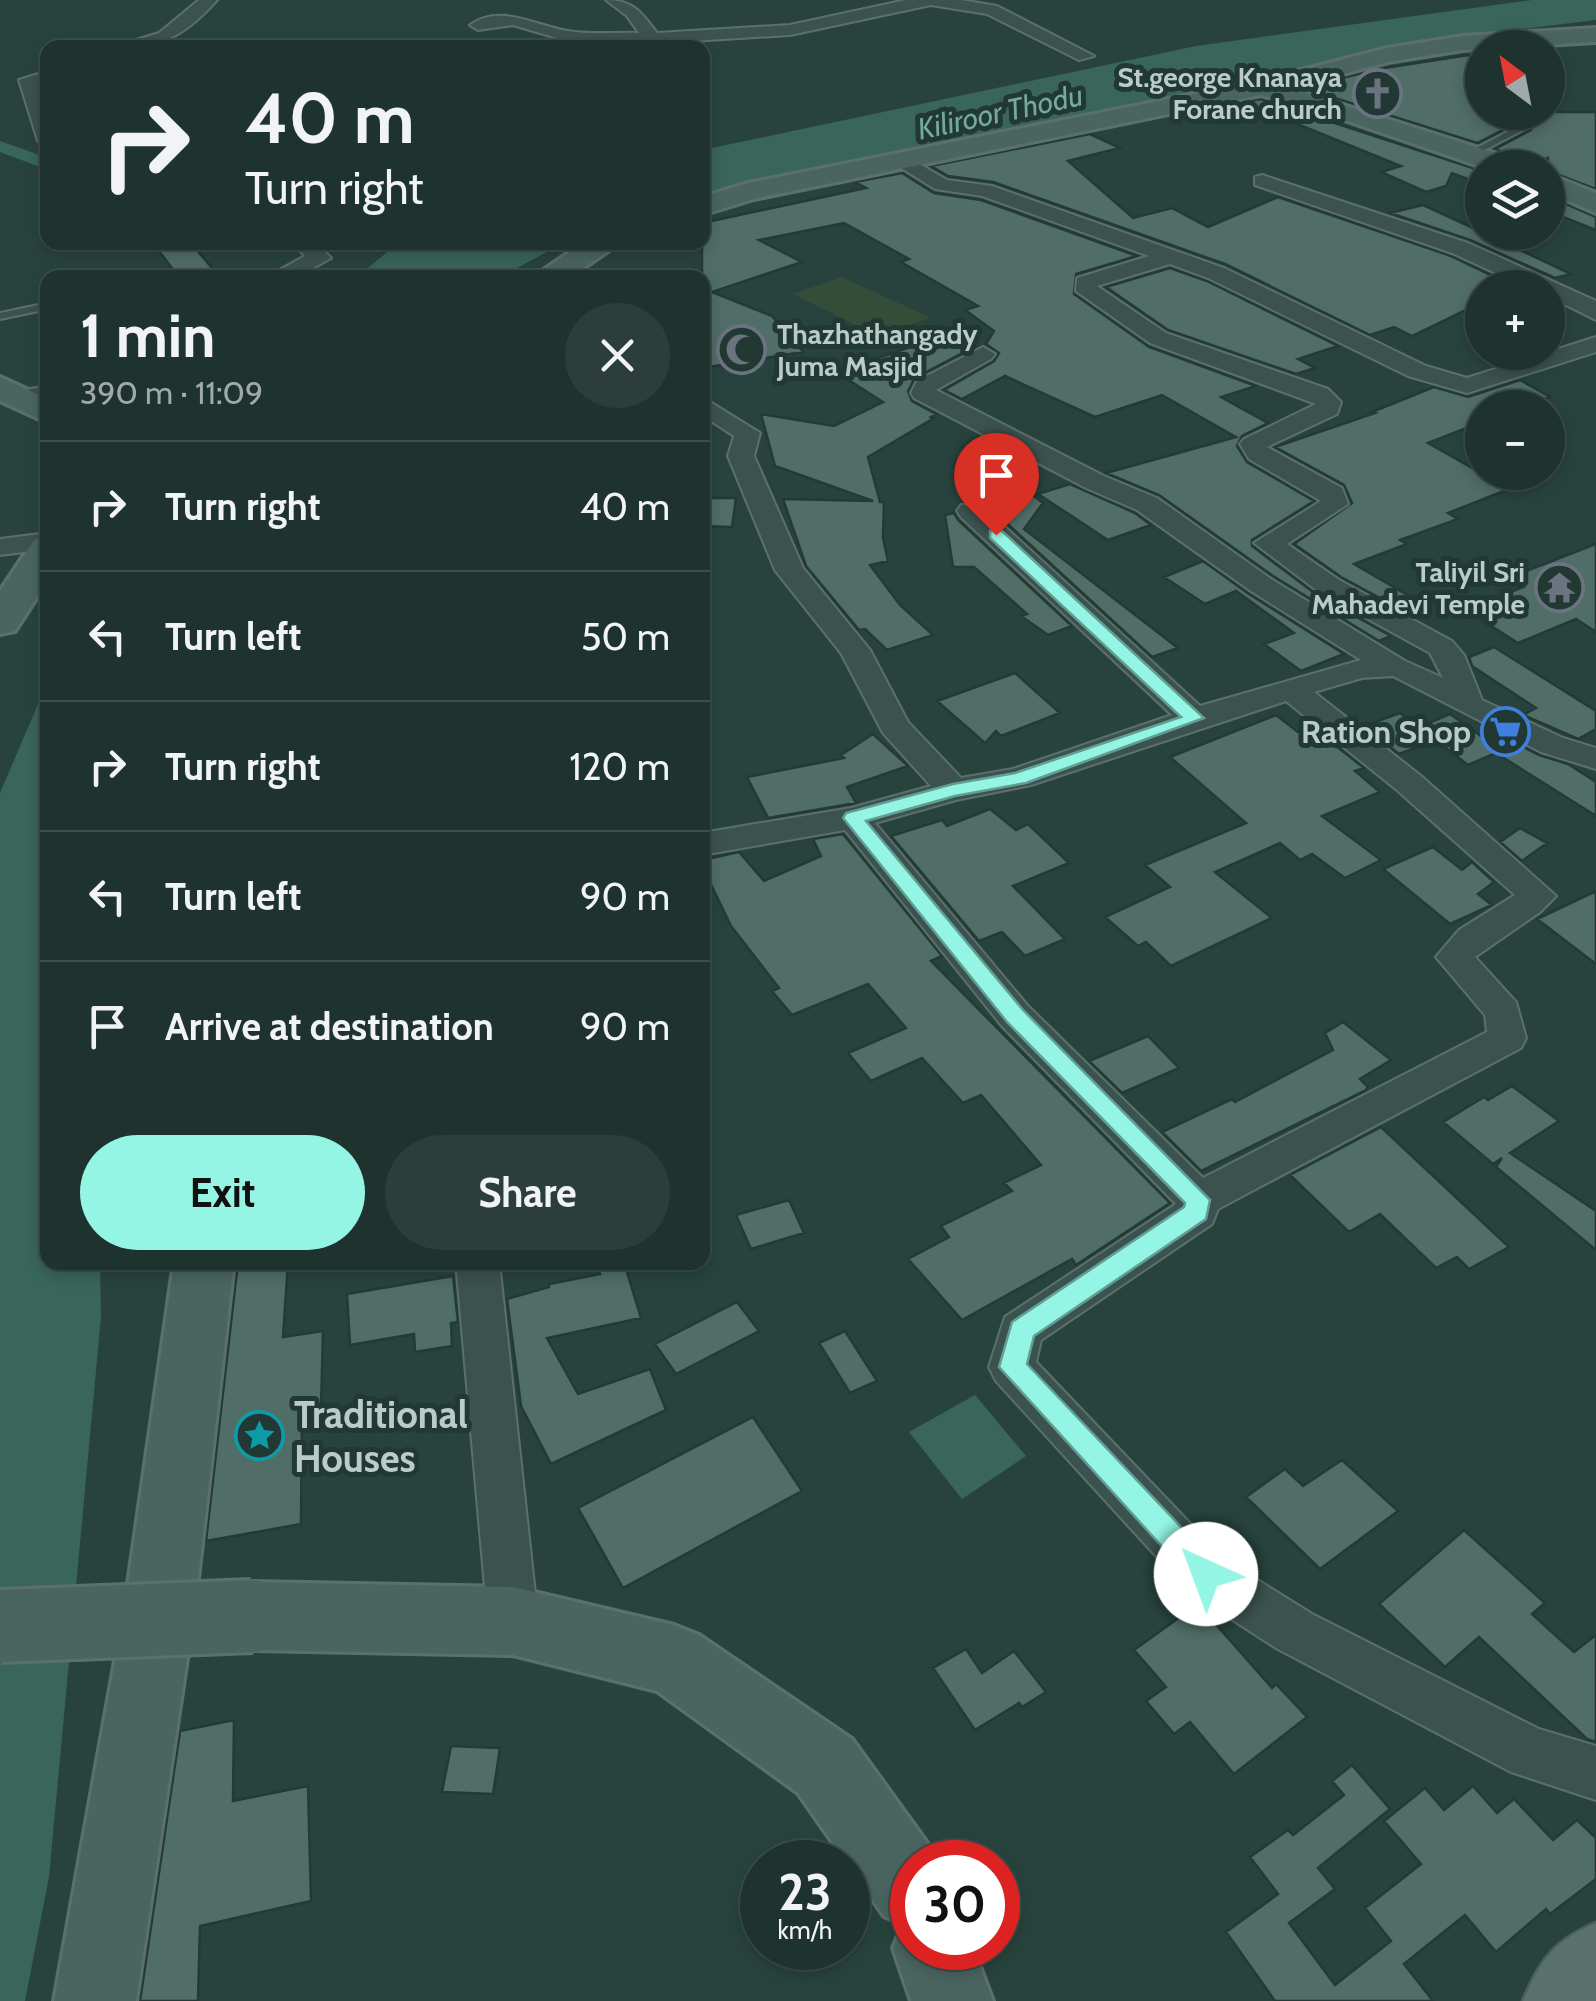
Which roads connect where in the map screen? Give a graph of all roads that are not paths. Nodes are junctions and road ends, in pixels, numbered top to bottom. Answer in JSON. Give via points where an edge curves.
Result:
{"nodes":[{"id":1,"x":208,"y":0,"type":"edge"},
{"id":2,"x":614,"y":0,"type":"edge"},
{"id":3,"x":930,"y":0,"type":"edge"},
{"id":4,"x":478,"y":25,"type":"dead end"},
{"id":5,"x":1596,"y":35,"type":"edge"},
{"id":6,"x":149,"y":40,"type":"edge"},
{"id":7,"x":614,"y":40,"type":"edge"},
{"id":8,"x":648,"y":40,"type":"edge"},
{"id":9,"x":682,"y":40,"type":"edge"},
{"id":10,"x":1085,"y":56,"type":"dead end"},
{"id":11,"x":40,"y":78,"type":"edge"},
{"id":12,"x":1260,"y":88,"type":"junction"},
{"id":13,"x":40,"y":117,"type":"edge"},
{"id":14,"x":1516,"y":130,"type":"edge"},
{"id":15,"x":1478,"y":150,"type":"edge"},
{"id":16,"x":1465,"y":151,"type":"edge"},
{"id":17,"x":902,"y":160,"type":"junction"},
{"id":18,"x":1262,"y":181,"type":"dead end"},
{"id":19,"x":1565,"y":190,"type":"edge"},
{"id":20,"x":710,"y":204,"type":"edge"},
{"id":21,"x":1596,"y":204,"type":"edge"},
{"id":22,"x":311,"y":250,"type":"edge"},
{"id":23,"x":593,"y":250,"type":"edge"},
{"id":24,"x":1171,"y":256,"type":"junction"},
{"id":25,"x":294,"y":270,"type":"edge"},
{"id":26,"x":560,"y":270,"type":"edge"},
{"id":27,"x":1508,"y":270,"type":"edge"},
{"id":28,"x":1565,"y":296,"type":"edge"},
{"id":29,"x":40,"y":308,"type":"edge"},
{"id":30,"x":1595,"y":309,"type":"edge"},
{"id":31,"x":0,"y":316,"type":"edge"},
{"id":32,"x":1596,"y":344,"type":"edge"},
{"id":33,"x":983,"y":354,"type":"dead end"},
{"id":34,"x":710,"y":409,"type":"edge"},
{"id":35,"x":972,"y":511,"type":"dead end"},
{"id":36,"x":40,"y":544,"type":"edge"},
{"id":37,"x":0,"y":547,"type":"edge"},
{"id":38,"x":40,"y":557,"type":"edge"},
{"id":39,"x":0,"y":622,"type":"edge"},
{"id":40,"x":1394,"y":667,"type":"junction"},
{"id":41,"x":1291,"y":689,"type":"junction"},
{"id":42,"x":1469,"y":706,"type":"junction"},
{"id":43,"x":1194,"y":718,"type":"junction"},
{"id":44,"x":1596,"y":759,"type":"edge"},
{"id":45,"x":953,"y":790,"type":"junction"},
{"id":46,"x":853,"y":818,"type":"junction"},
{"id":47,"x":710,"y":843,"type":"edge"},
{"id":48,"x":1198,"y":1200,"type":"junction"},
{"id":49,"x":203,"y":1270,"type":"edge"},
{"id":50,"x":478,"y":1270,"type":"edge"},
{"id":51,"x":513,"y":1621,"type":"junction"},
{"id":52,"x":0,"y":1626,"type":"edge"},
{"id":53,"x":1596,"y":1773,"type":"edge"},
{"id":54,"x":890,"y":1857,"type":"edge"},
{"id":55,"x":1596,"y":1966,"type":"edge"},
{"id":56,"x":941,"y":1970,"type":"edge"},
{"id":57,"x":95,"y":2001,"type":"edge"},
{"id":58,"x":952,"y":2001,"type":"edge"},
{"id":59,"x":1566,"y":2001,"type":"edge"}],
"edges":[{"from":1,"to":6,"type":"street","via":[[164,36]]},
{"from":2,"to":8,"type":"street","via":[[633,12]]},
{"from":3,"to":9,"type":"street","via":[[790,30]]},
{"from":3,"to":10,"type":"street","via":[[991,10]]},
{"from":4,"to":7,"type":"street","via":[[514,20],[567,36]]},
{"from":5,"to":12,"type":"main road","via":[[1454,44]]},
{"from":11,"to":13,"type":"street","via":[[28,80]]},
{"from":12,"to":16,"type":"main road"},
{"from":12,"to":17,"type":"main road"},
{"from":14,"to":15,"type":"lane"},
{"from":17,"to":20,"type":"main road"},
{"from":17,"to":24,"type":"street","via":[[942,185],[984,190]]},
{"from":18,"to":27,"type":"street"},
{"from":19,"to":21,"type":"main road"},
{"from":22,"to":25,"type":"street","via":[[320,258]]},
{"from":23,"to":26,"type":"main road"},
{"from":24,"to":32,"type":"street","via":[[1418,371],[1467,386]]},
{"from":24,"to":42,"type":"street","via":[[1092,280],[1085,283],[1087,291],[1158,338],[1329,402],[1253,444],[1258,454],[1333,494],[1335,504],[1268,544],[1441,647]]},
{"from":28,"to":30,"type":"street"},
{"from":29,"to":31,"type":"lane"},
{"from":33,"to":40,"type":"street","via":[[923,393],[1147,504]]},
{"from":34,"to":45,"type":"street","via":[[747,434],[741,456],[788,570],[855,650],[894,726]]},
{"from":35,"to":43,"type":"street"},
{"from":36,"to":37,"type":"street"},
{"from":38,"to":39,"type":"main road"},
{"from":40,"to":41,"type":"street","via":[[1360,669]]},
{"from":40,"to":42,"type":"street"},
{"from":41,"to":43,"type":"street"},
{"from":41,"to":48,"type":"street","via":[[1538,896],[1465,942],[1454,957],[1503,1011],[1506,1038]]},
{"from":42,"to":44,"type":"street"},
{"from":43,"to":45,"type":"street","via":[[1019,778]]},
{"from":45,"to":46,"type":"street"},
{"from":46,"to":47,"type":"street"},
{"from":46,"to":48,"type":"street","via":[[1015,1016]]},
{"from":48,"to":53,"type":"street","via":[[1197,1212],[1022,1330],[1012,1367],[1206,1574],[1294,1632],[1530,1754]]},
{"from":49,"to":57,"type":"main road","via":[[160,1605]]},
{"from":50,"to":51,"type":"street"},
{"from":51,"to":52,"type":"main road","bridge":true,"via":[[252,1616]]},
{"from":51,"to":54,"type":"main road","via":[[674,1660],[825,1766]]},
{"from":55,"to":59,"type":"main road"},
{"from":56,"to":58,"type":"main road"}]}
